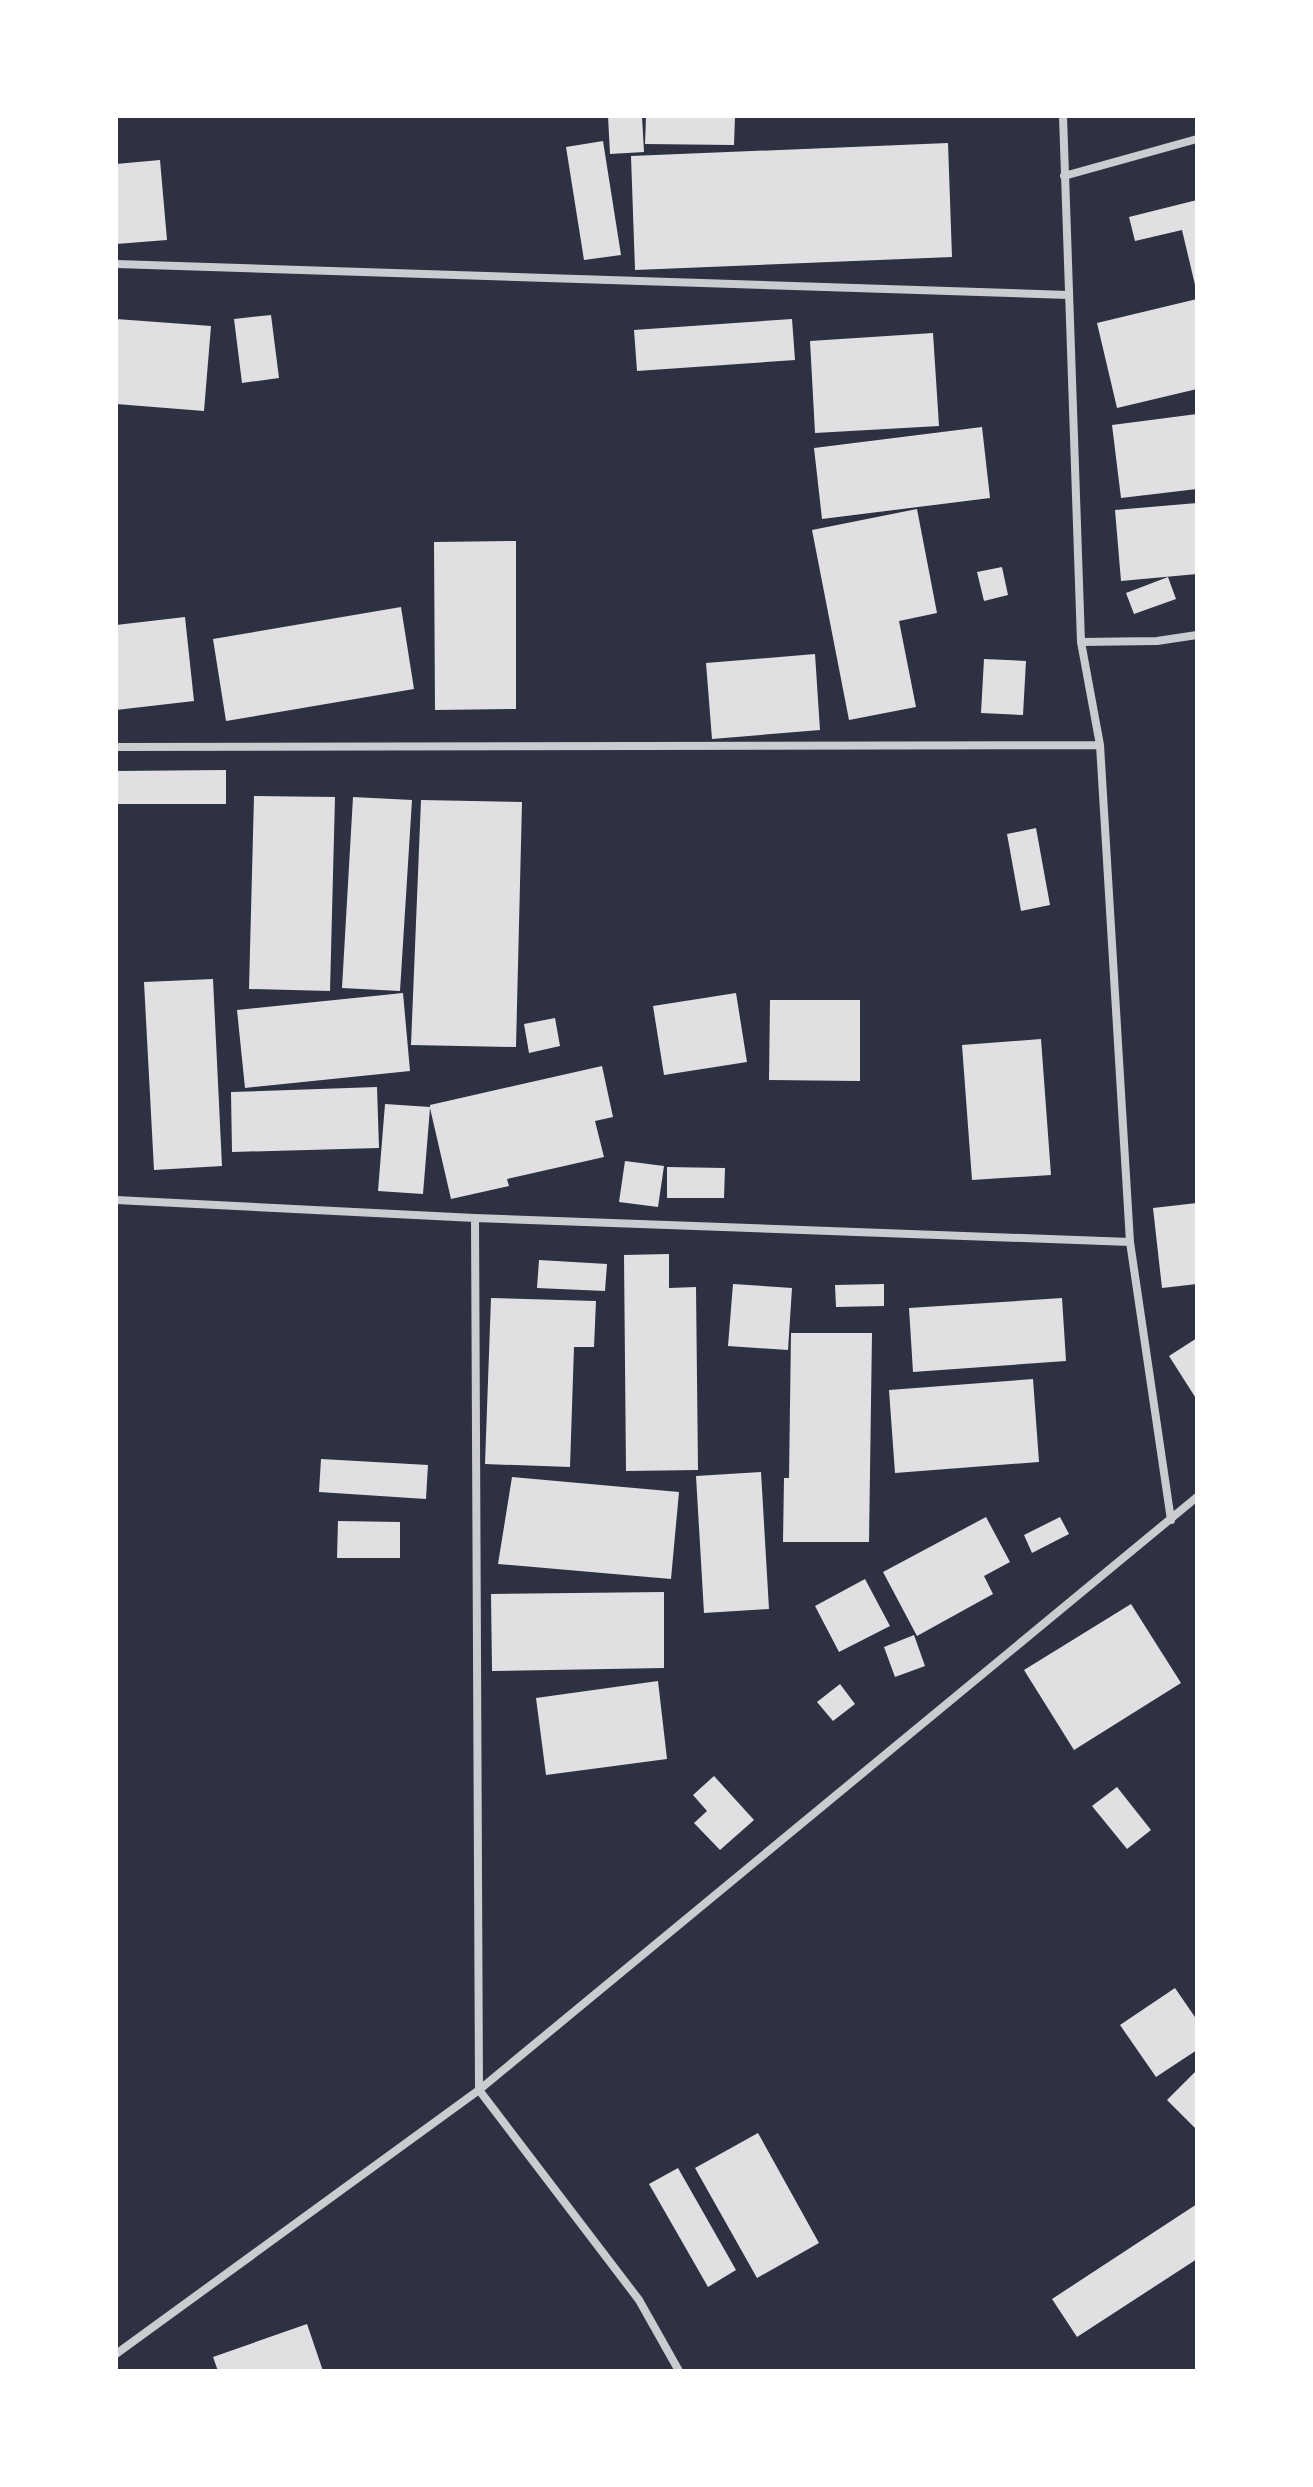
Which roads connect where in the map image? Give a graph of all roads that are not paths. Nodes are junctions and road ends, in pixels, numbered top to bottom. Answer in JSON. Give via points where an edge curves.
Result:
{"nodes":[{"id":1,"x":1063,"y":116,"type":"edge"},
{"id":2,"x":1197,"y":139,"type":"edge"},
{"id":3,"x":1064,"y":176,"type":"junction"},
{"id":4,"x":116,"y":264,"type":"edge"},
{"id":5,"x":1068,"y":295,"type":"junction"},
{"id":6,"x":1197,"y":635,"type":"edge"},
{"id":7,"x":1081,"y":642,"type":"junction"},
{"id":8,"x":1100,"y":745,"type":"junction"},
{"id":9,"x":116,"y":747,"type":"edge"},
{"id":10,"x":116,"y":1200,"type":"edge"},
{"id":11,"x":475,"y":1218,"type":"junction"},
{"id":12,"x":1130,"y":1242,"type":"junction"},
{"id":13,"x":1197,"y":1497,"type":"edge"},
{"id":14,"x":1171,"y":1520,"type":"junction"},
{"id":15,"x":479,"y":2090,"type":"junction"},
{"id":16,"x":116,"y":2354,"type":"edge"},
{"id":17,"x":679,"y":2371,"type":"edge"}],
"edges":[{"from":1,"to":3,"type":"street"},
{"from":2,"to":3,"type":"street"},
{"from":3,"to":5,"type":"street"},
{"from":4,"to":5,"type":"street"},
{"from":5,"to":7,"type":"street"},
{"from":6,"to":7,"type":"street"},
{"from":7,"to":8,"type":"street"},
{"from":8,"to":9,"type":"street"},
{"from":8,"to":12,"type":"street"},
{"from":10,"to":11,"type":"street"},
{"from":11,"to":12,"type":"street"},
{"from":11,"to":15,"type":"street"},
{"from":12,"to":14,"type":"street"},
{"from":13,"to":14,"type":"street"},
{"from":14,"to":15,"type":"street"},
{"from":15,"to":16,"type":"street"},
{"from":15,"to":17,"type":"street","via":[[639,2300]]}]}
